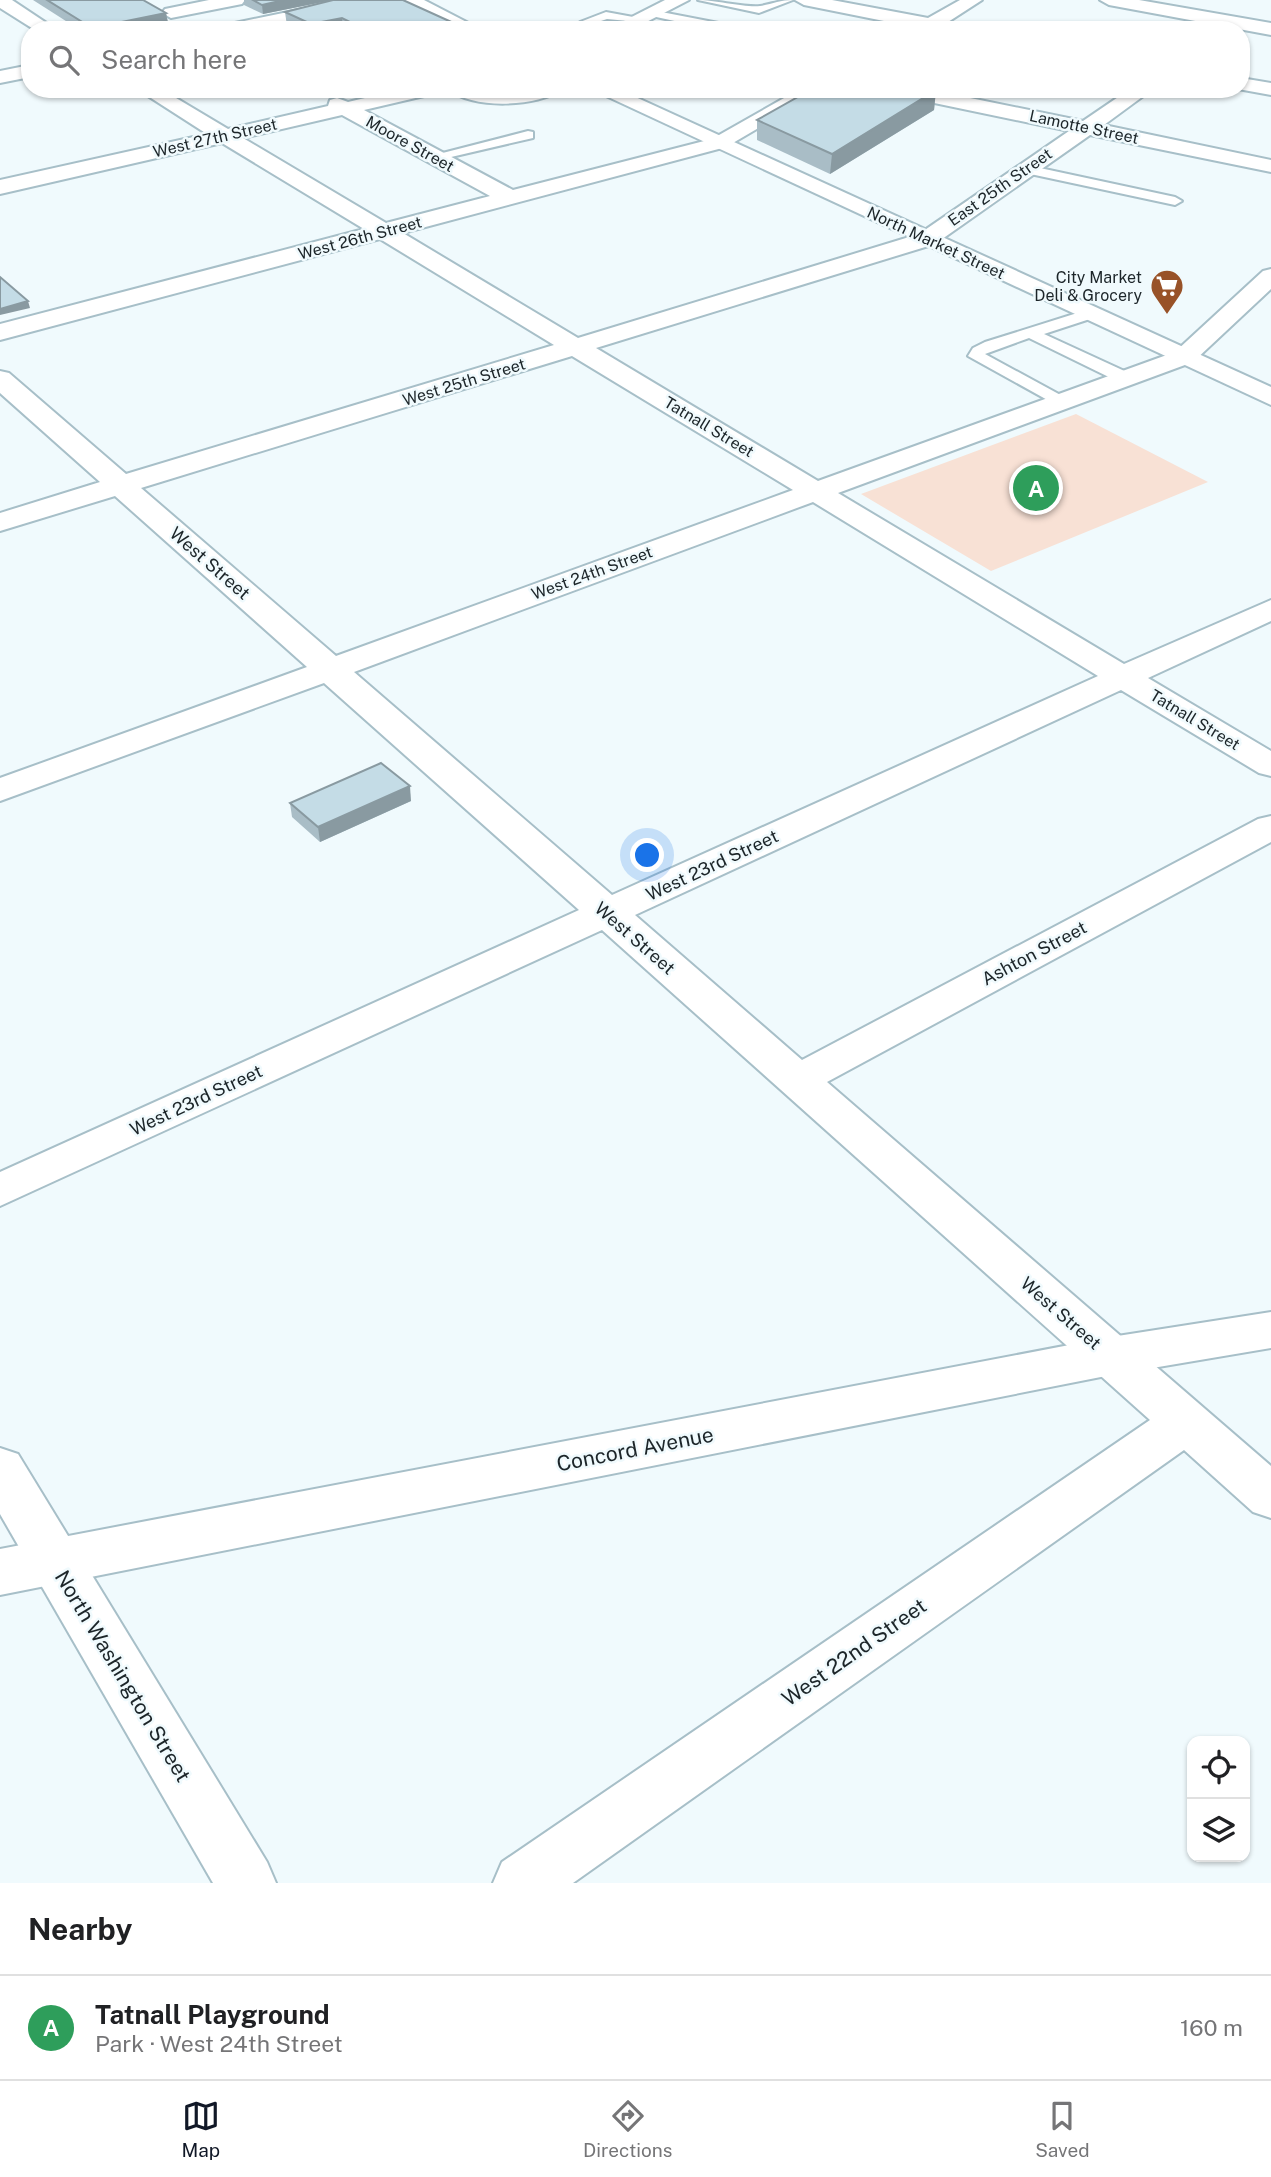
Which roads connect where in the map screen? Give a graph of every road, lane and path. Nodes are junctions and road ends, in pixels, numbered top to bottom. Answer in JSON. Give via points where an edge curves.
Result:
{"nodes":[{"id":1,"x":0,"y":0,"type":"edge"},
{"id":2,"x":236,"y":0,"type":"edge"},
{"id":3,"x":372,"y":0,"type":"edge"},
{"id":4,"x":410,"y":0,"type":"edge"},
{"id":5,"x":680,"y":0,"type":"edge"},
{"id":6,"x":704,"y":0,"type":"edge"},
{"id":7,"x":787,"y":0,"type":"edge"},
{"id":8,"x":804,"y":0,"type":"edge"},
{"id":9,"x":973,"y":0,"type":"edge"},
{"id":10,"x":1109,"y":0,"type":"edge"},
{"id":11,"x":1260,"y":9,"type":"dead end"},
{"id":12,"x":34,"y":21,"type":"edge"},
{"id":13,"x":184,"y":21,"type":"edge"},
{"id":14,"x":273,"y":21,"type":"edge"},
{"id":15,"x":454,"y":21,"type":"edge"},
{"id":16,"x":589,"y":21,"type":"edge"},
{"id":17,"x":628,"y":21,"type":"edge"},
{"id":18,"x":640,"y":21,"type":"edge"},
{"id":19,"x":899,"y":21,"type":"edge"},
{"id":20,"x":936,"y":21,"type":"edge"},
{"id":21,"x":1206,"y":21,"type":"edge"},
{"id":22,"x":1243,"y":21,"type":"edge"},
{"id":23,"x":1250,"y":28,"type":"edge"},
{"id":24,"x":1271,"y":29,"type":"edge"},
{"id":25,"x":21,"y":73,"type":"edge"},
{"id":26,"x":0,"y":77,"type":"edge"},
{"id":27,"x":1250,"y":86,"type":"edge"},
{"id":28,"x":1271,"y":89,"type":"edge"},
{"id":29,"x":162,"y":98,"type":"edge"},
{"id":30,"x":326,"y":98,"type":"edge"},
{"id":31,"x":390,"y":98,"type":"edge"},
{"id":32,"x":474,"y":98,"type":"edge"},
{"id":33,"x":513,"y":98,"type":"edge"},
{"id":34,"x":620,"y":98,"type":"edge"},
{"id":35,"x":799,"y":98,"type":"edge"},
{"id":36,"x":941,"y":98,"type":"edge"},
{"id":37,"x":1129,"y":98,"type":"edge"},
{"id":38,"x":346,"y":108,"type":"junction"},
{"id":39,"x":1084,"y":127,"type":"junction"},
{"id":40,"x":528,"y":135,"type":"dead end"},
{"id":41,"x":226,"y":136,"type":"junction"},
{"id":42,"x":719,"y":144,"type":"junction"},
{"id":43,"x":434,"y":157,"type":"junction"},
{"id":44,"x":11,"y":164,"type":"dead end"},
{"id":45,"x":1271,"y":166,"type":"edge"},
{"id":46,"x":1026,"y":169,"type":"junction"},
{"id":47,"x":33,"y":180,"type":"junction"},
{"id":48,"x":0,"y":187,"type":"edge"},
{"id":49,"x":510,"y":198,"type":"junction"},
{"id":50,"x":1175,"y":201,"type":"dead end"},
{"id":51,"x":384,"y":231,"type":"junction"},
{"id":52,"x":927,"y":239,"type":"junction"},
{"id":53,"x":1271,"y":276,"type":"edge"},
{"id":54,"x":1090,"y":314,"type":"junction"},
{"id":55,"x":0,"y":332,"type":"edge"},
{"id":56,"x":1030,"y":333,"type":"junction"},
{"id":57,"x":576,"y":347,"type":"junction"},
{"id":58,"x":1184,"y":357,"type":"junction"},
{"id":59,"x":1125,"y":378,"type":"junction"},
{"id":60,"x":0,"y":379,"type":"edge"},
{"id":61,"x":1271,"y":397,"type":"edge"},
{"id":62,"x":1060,"y":402,"type":"junction"},
{"id":63,"x":121,"y":486,"type":"junction"},
{"id":64,"x":815,"y":491,"type":"junction"},
{"id":65,"x":0,"y":522,"type":"edge"},
{"id":66,"x":1271,"y":609,"type":"edge"},
{"id":67,"x":330,"y":669,"type":"junction"},
{"id":68,"x":1123,"y":677,"type":"junction"},
{"id":69,"x":1271,"y":766,"type":"edge"},
{"id":70,"x":0,"y":790,"type":"edge"},
{"id":71,"x":1271,"y":827,"type":"edge"},
{"id":72,"x":607,"y":913,"type":"junction"},
{"id":73,"x":797,"y":1080,"type":"junction"},
{"id":74,"x":0,"y":1190,"type":"edge"},
{"id":75,"x":1271,"y":1330,"type":"edge"},
{"id":76,"x":1111,"y":1356,"type":"junction"},
{"id":77,"x":1186,"y":1422,"type":"junction"},
{"id":78,"x":0,"y":1469,"type":"edge"},
{"id":79,"x":1271,"y":1497,"type":"edge"},
{"id":80,"x":56,"y":1562,"type":"junction"},
{"id":81,"x":0,"y":1572,"type":"edge"},
{"id":82,"x":246,"y":1883,"type":"edge"},
{"id":83,"x":523,"y":1883,"type":"edge"}],
"edges":[{"from":1,"to":12,"type":"street"},
{"from":2,"to":13,"type":"street","via":[[165,10]]},
{"from":3,"to":14,"type":"street"},
{"from":4,"to":15,"type":"street"},
{"from":5,"to":18,"type":"street"},
{"from":6,"to":7,"type":"lane","via":[[759,10]]},
{"from":8,"to":19,"type":"street"},
{"from":9,"to":20,"type":"street"},
{"from":10,"to":21,"type":"street"},
{"from":11,"to":22,"type":"street"},
{"from":16,"to":17,"type":"lane","via":[[606,15]]},
{"from":23,"to":24,"type":"street"},
{"from":25,"to":26,"type":"street"},
{"from":27,"to":28,"type":"street"},
{"from":29,"to":41,"type":"street","name":"Tatnall Street"},
{"from":30,"to":38,"type":"street","name":"Moore Street"},
{"from":31,"to":38,"type":"street","name":"West 27th Street"},
{"from":32,"to":33,"type":"lane","via":[[493,102]]},
{"from":34,"to":42,"type":"street","name":"North Market Street"},
{"from":35,"to":42,"type":"street","name":"West 26th Street"},
{"from":36,"to":39,"type":"street","name":"Lamotte Street"},
{"from":37,"to":39,"type":"street","name":"East 25th Street"},
{"from":38,"to":41,"type":"street","name":"West 27th Street"},
{"from":38,"to":43,"type":"street","name":"Moore Street"},
{"from":39,"to":45,"type":"street","name":"Lamotte Street"},
{"from":39,"to":46,"type":"street","name":"East 25th Street"},
{"from":40,"to":43,"type":"lane"},
{"from":41,"to":47,"type":"street","name":"West 27th Street"},
{"from":41,"to":51,"type":"street","name":"Tatnall Street"},
{"from":42,"to":49,"type":"street","name":"West 26th Street"},
{"from":42,"to":52,"type":"street","name":"North Market Street"},
{"from":43,"to":49,"type":"street","name":"Moore Street"},
{"from":44,"to":47,"type":"street"},
{"from":46,"to":50,"type":"lane"},
{"from":46,"to":52,"type":"street","name":"East 25th Street"},
{"from":47,"to":48,"type":"street","name":"West 27th Street"},
{"from":49,"to":51,"type":"street","name":"West 26th Street"},
{"from":51,"to":55,"type":"street","name":"West 26th Street"},
{"from":51,"to":57,"type":"street","name":"Tatnall Street"},
{"from":52,"to":54,"type":"street","name":"North Market Street"},
{"from":52,"to":57,"type":"street","name":"West 25th Street"},
{"from":53,"to":58,"type":"street"},
{"from":54,"to":56,"type":"lane"},
{"from":54,"to":58,"type":"street","name":"North Market Street"},
{"from":56,"to":59,"type":"lane"},
{"from":56,"to":62,"type":"lane","via":[[976,356]]},
{"from":57,"to":63,"type":"street","name":"West 25th Street"},
{"from":57,"to":64,"type":"street","name":"Tatnall Street"},
{"from":58,"to":59,"type":"street","name":"West 24th Street"},
{"from":58,"to":61,"type":"street","name":"North Market Street"},
{"from":59,"to":62,"type":"street","name":"West 24th Street"},
{"from":60,"to":63,"type":"street","name":"West Street"},
{"from":62,"to":64,"type":"street","name":"West 24th Street"},
{"from":63,"to":65,"type":"street","name":"West 25th Street"},
{"from":63,"to":67,"type":"street","name":"West Street"},
{"from":64,"to":67,"type":"street","name":"West 24th Street"},
{"from":64,"to":68,"type":"street","name":"Tatnall Street"},
{"from":66,"to":68,"type":"street","name":"West 23rd Street"},
{"from":67,"to":70,"type":"street","name":"West 24th Street"},
{"from":67,"to":72,"type":"street","name":"West Street"},
{"from":68,"to":69,"type":"street","name":"Tatnall Street"},
{"from":68,"to":72,"type":"street","name":"West 23rd Street"},
{"from":71,"to":73,"type":"street","name":"Ashton Street"},
{"from":72,"to":73,"type":"street","name":"West Street"},
{"from":72,"to":74,"type":"street","name":"West 23rd Street"},
{"from":73,"to":76,"type":"street","name":"West Street"},
{"from":75,"to":76,"type":"street","name":"Concord Avenue"},
{"from":76,"to":77,"type":"street","name":"West Street"},
{"from":76,"to":80,"type":"street","name":"Concord Avenue"},
{"from":77,"to":79,"type":"street","name":"West Street"},
{"from":77,"to":83,"type":"street","name":"West 22nd Street"},
{"from":78,"to":80,"type":"street","name":"North Washington Street"},
{"from":80,"to":81,"type":"street","name":"Concord Avenue"},
{"from":80,"to":82,"type":"street","name":"North Washington Street"}]}
